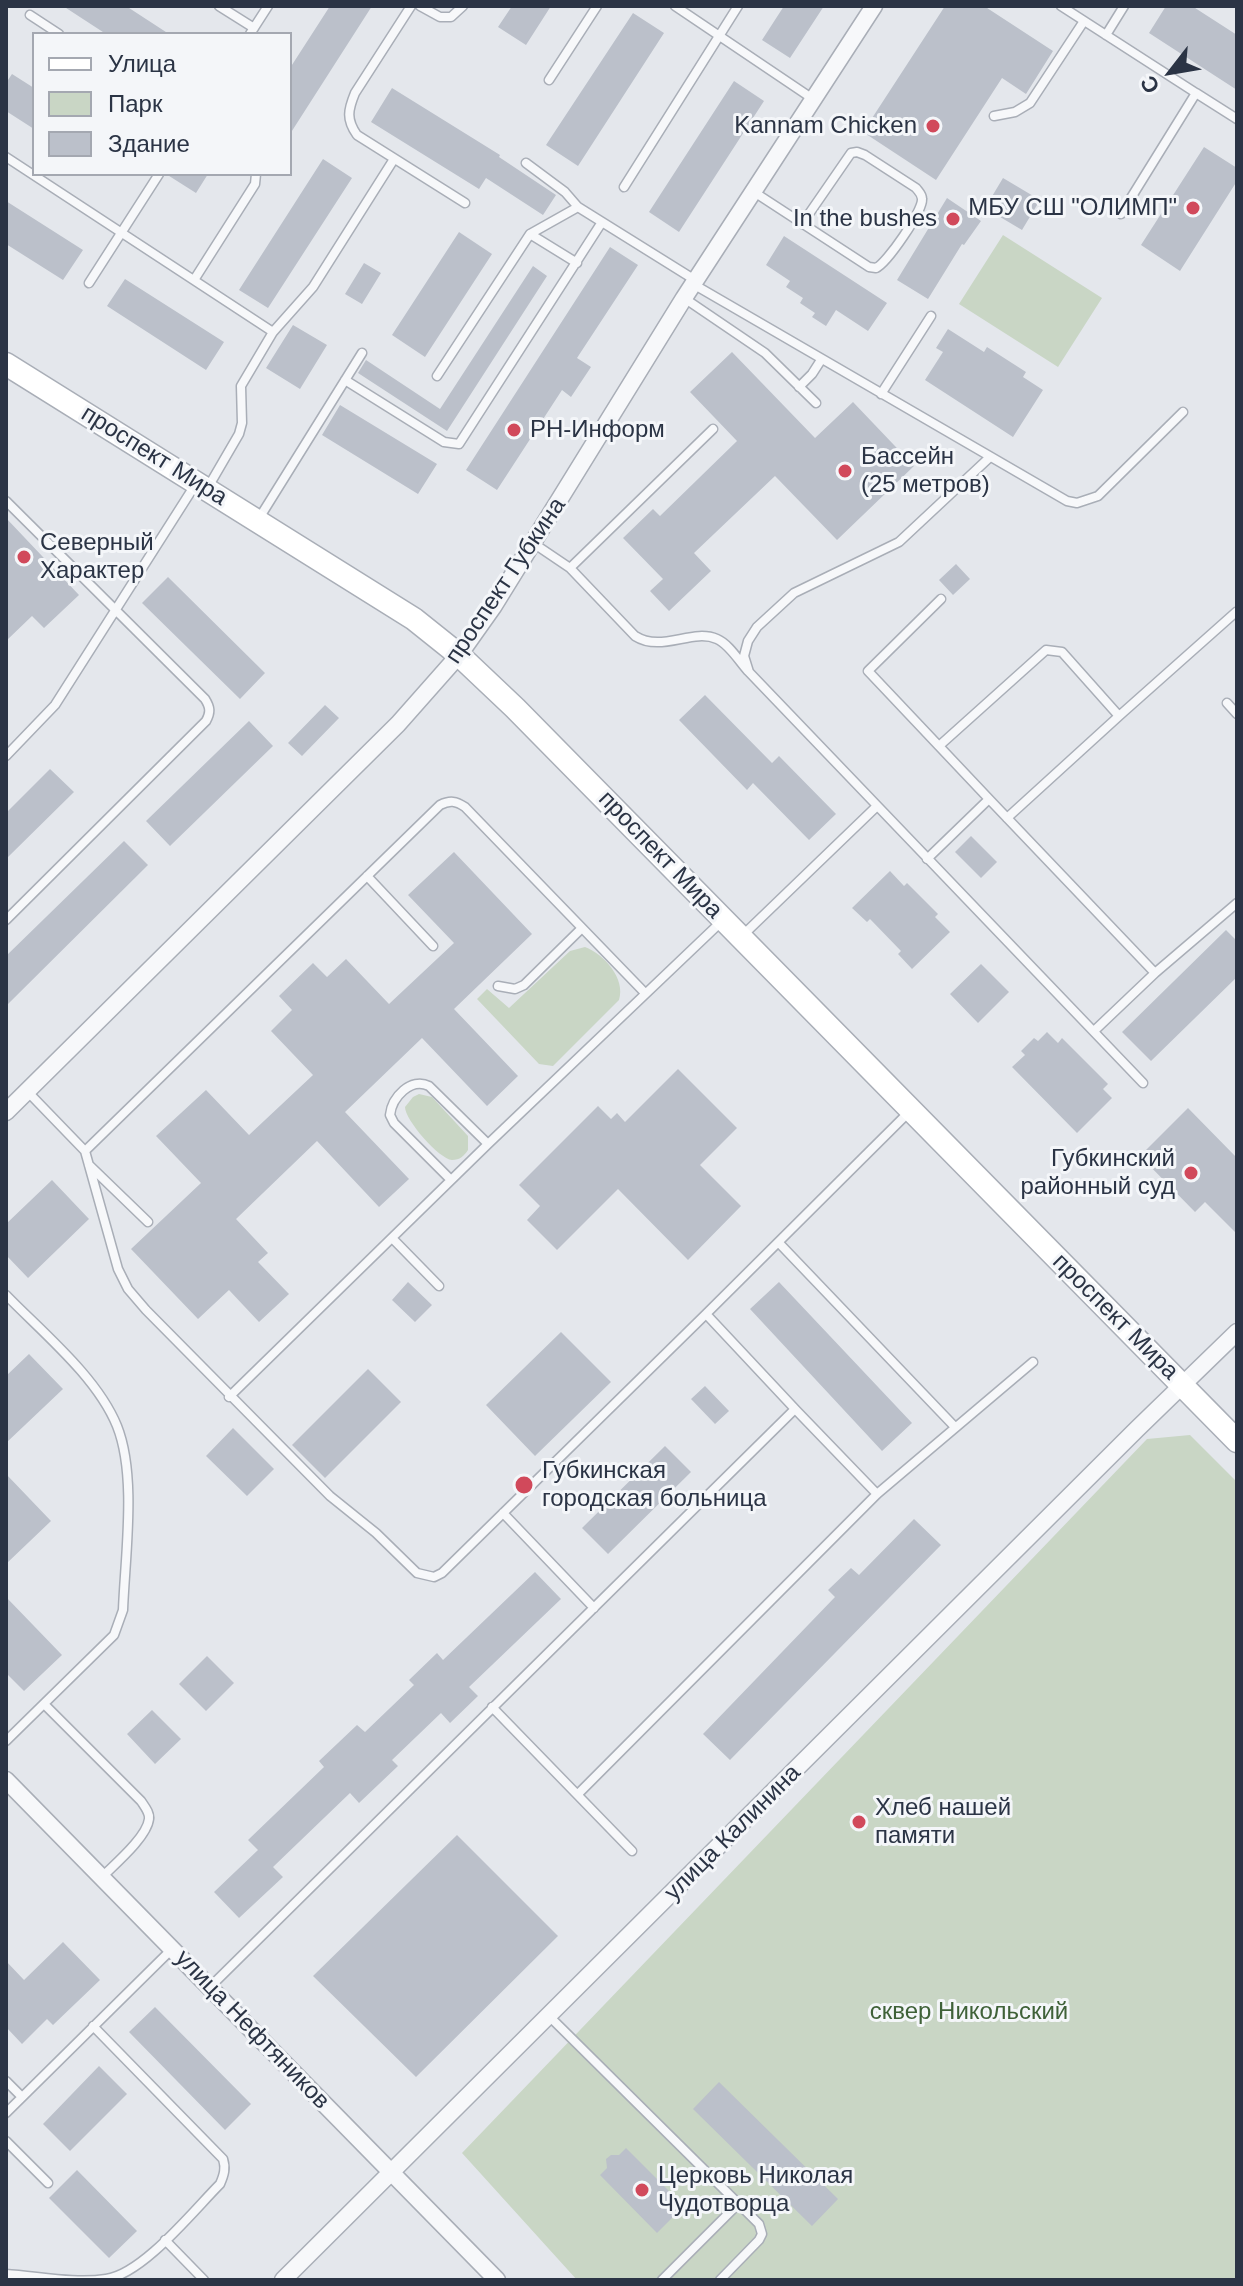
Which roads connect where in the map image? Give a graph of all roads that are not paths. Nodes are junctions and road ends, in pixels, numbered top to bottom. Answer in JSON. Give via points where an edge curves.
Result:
{"nodes":[{"id":1,"x":219,"y":6,"type":"edge"},
{"id":2,"x":268,"y":6,"type":"edge"},
{"id":3,"x":411,"y":6,"type":"edge"},
{"id":4,"x":420,"y":6,"type":"edge"},
{"id":5,"x":463,"y":6,"type":"edge"},
{"id":6,"x":597,"y":6,"type":"edge"},
{"id":7,"x":675,"y":6,"type":"edge"},
{"id":8,"x":738,"y":6,"type":"edge"},
{"id":9,"x":874,"y":6,"type":"edge"},
{"id":10,"x":1061,"y":6,"type":"edge"},
{"id":11,"x":1124,"y":6,"type":"edge"},
{"id":12,"x":30,"y":15,"type":"dead end"},
{"id":13,"x":1084,"y":21,"type":"junction"},
{"id":14,"x":252,"y":31,"type":"edge"},
{"id":15,"x":56,"y":32,"type":"edge"},
{"id":16,"x":719,"y":35,"type":"junction"},
{"id":17,"x":1106,"y":35,"type":"junction"},
{"id":18,"x":549,"y":80,"type":"dead end"},
{"id":19,"x":1196,"y":93,"type":"junction"},
{"id":20,"x":813,"y":99,"type":"junction"},
{"id":21,"x":994,"y":116,"type":"dead end"},
{"id":22,"x":1237,"y":119,"type":"edge"},
{"id":23,"x":6,"y":157,"type":"edge"},
{"id":24,"x":394,"y":159,"type":"junction"},
{"id":25,"x":526,"y":163,"type":"dead end"},
{"id":26,"x":32,"y":174,"type":"edge"},
{"id":27,"x":35,"y":176,"type":"edge"},
{"id":28,"x":158,"y":176,"type":"edge"},
{"id":29,"x":256,"y":176,"type":"edge"},
{"id":30,"x":624,"y":187,"type":"dead end"},
{"id":31,"x":753,"y":192,"type":"junction"},
{"id":32,"x":465,"y":203,"type":"dead end"},
{"id":33,"x":578,"y":207,"type":"junction"},
{"id":34,"x":1121,"y":214,"type":"dead end"},
{"id":35,"x":602,"y":222,"type":"junction"},
{"id":36,"x":802,"y":224,"type":"junction"},
{"id":37,"x":121,"y":232,"type":"junction"},
{"id":38,"x":530,"y":234,"type":"junction"},
{"id":39,"x":577,"y":263,"type":"junction"},
{"id":40,"x":194,"y":280,"type":"junction"},
{"id":41,"x":694,"y":282,"type":"junction"},
{"id":42,"x":89,"y":283,"type":"dead end"},
{"id":43,"x":684,"y":298,"type":"junction"},
{"id":44,"x":931,"y":316,"type":"dead end"},
{"id":45,"x":273,"y":332,"type":"junction"},
{"id":46,"x":362,"y":353,"type":"dead end"},
{"id":47,"x":821,"y":360,"type":"junction"},
{"id":48,"x":6,"y":364,"type":"edge"},
{"id":49,"x":437,"y":376,"type":"dead end"},
{"id":50,"x":345,"y":380,"type":"junction"},
{"id":51,"x":799,"y":387,"type":"junction"},
{"id":52,"x":881,"y":394,"type":"junction"},
{"id":53,"x":816,"y":403,"type":"dead end"},
{"id":54,"x":1183,"y":412,"type":"dead end"},
{"id":55,"x":713,"y":429,"type":"dead end"},
{"id":56,"x":990,"y":457,"type":"junction"},
{"id":57,"x":201,"y":486,"type":"junction"},
{"id":58,"x":6,"y":501,"type":"edge"},
{"id":59,"x":258,"y":521,"type":"junction"},
{"id":60,"x":533,"y":543,"type":"junction"},
{"id":61,"x":570,"y":568,"type":"junction"},
{"id":62,"x":941,"y":599,"type":"dead end"},
{"id":63,"x":116,"y":610,"type":"junction"},
{"id":64,"x":1236,"y":612,"type":"edge"},
{"id":65,"x":459,"y":655,"type":"junction"},
{"id":66,"x":749,"y":672,"type":"junction"},
{"id":67,"x":1227,"y":703,"type":"dead end"},
{"id":68,"x":1237,"y":714,"type":"edge"},
{"id":69,"x":1119,"y":716,"type":"junction"},
{"id":70,"x":939,"y":746,"type":"junction"},
{"id":71,"x":6,"y":756,"type":"edge"},
{"id":72,"x":989,"y":799,"type":"junction"},
{"id":73,"x":876,"y":807,"type":"junction"},
{"id":74,"x":1007,"y":818,"type":"junction"},
{"id":75,"x":927,"y":859,"type":"junction"},
{"id":76,"x":367,"y":876,"type":"junction"},
{"id":77,"x":1237,"y":903,"type":"edge"},
{"id":78,"x":6,"y":920,"type":"edge"},
{"id":79,"x":723,"y":920,"type":"junction"},
{"id":80,"x":582,"y":928,"type":"junction"},
{"id":81,"x":741,"y":937,"type":"junction"},
{"id":82,"x":433,"y":946,"type":"dead end"},
{"id":83,"x":1155,"y":973,"type":"junction"},
{"id":84,"x":498,"y":986,"type":"dead end"},
{"id":85,"x":645,"y":993,"type":"junction"},
{"id":86,"x":1094,"y":1031,"type":"junction"},
{"id":87,"x":1143,"y":1083,"type":"dead end"},
{"id":88,"x":27,"y":1091,"type":"junction"},
{"id":89,"x":911,"y":1111,"type":"junction"},
{"id":90,"x":6,"y":1112,"type":"edge"},
{"id":91,"x":488,"y":1144,"type":"junction"},
{"id":92,"x":85,"y":1151,"type":"junction"},
{"id":93,"x":88,"y":1164,"type":"junction"},
{"id":94,"x":451,"y":1180,"type":"junction"},
{"id":95,"x":148,"y":1222,"type":"dead end"},
{"id":96,"x":392,"y":1238,"type":"junction"},
{"id":97,"x":779,"y":1243,"type":"junction"},
{"id":98,"x":439,"y":1286,"type":"dead end"},
{"id":99,"x":6,"y":1295,"type":"edge"},
{"id":100,"x":706,"y":1314,"type":"junction"},
{"id":101,"x":1237,"y":1332,"type":"edge"},
{"id":102,"x":1033,"y":1362,"type":"dead end"},
{"id":103,"x":1183,"y":1386,"type":"junction"},
{"id":104,"x":229,"y":1397,"type":"junction"},
{"id":105,"x":795,"y":1409,"type":"junction"},
{"id":106,"x":954,"y":1426,"type":"junction"},
{"id":107,"x":1237,"y":1441,"type":"edge"},
{"id":108,"x":877,"y":1494,"type":"junction"},
{"id":109,"x":503,"y":1513,"type":"junction"},
{"id":110,"x":594,"y":1608,"type":"junction"},
{"id":111,"x":44,"y":1704,"type":"junction"},
{"id":112,"x":492,"y":1707,"type":"junction"},
{"id":113,"x":6,"y":1741,"type":"edge"},
{"id":114,"x":6,"y":1780,"type":"edge"},
{"id":115,"x":578,"y":1794,"type":"junction"},
{"id":116,"x":632,"y":1851,"type":"dead end"},
{"id":117,"x":102,"y":1877,"type":"junction"},
{"id":118,"x":172,"y":1949,"type":"junction"},
{"id":119,"x":210,"y":1987,"type":"junction"},
{"id":120,"x":549,"y":2016,"type":"junction"},
{"id":121,"x":93,"y":2026,"type":"junction"},
{"id":122,"x":6,"y":2081,"type":"edge"},
{"id":123,"x":22,"y":2097,"type":"junction"},
{"id":124,"x":6,"y":2113,"type":"edge"},
{"id":125,"x":6,"y":2141,"type":"edge"},
{"id":126,"x":392,"y":2174,"type":"junction"},
{"id":127,"x":48,"y":2183,"type":"dead end"},
{"id":128,"x":738,"y":2204,"type":"junction"},
{"id":129,"x":165,"y":2240,"type":"junction"},
{"id":130,"x":135,"y":2268,"type":"junction"},
{"id":131,"x":6,"y":2274,"type":"edge"},
{"id":132,"x":123,"y":2280,"type":"edge"},
{"id":133,"x":204,"y":2280,"type":"edge"},
{"id":134,"x":283,"y":2280,"type":"edge"},
{"id":135,"x":497,"y":2280,"type":"edge"},
{"id":136,"x":662,"y":2280,"type":"edge"},
{"id":137,"x":720,"y":2280,"type":"edge"}],
"edges":[{"from":1,"to":14,"type":"lane"},
{"from":2,"to":14,"type":"lane"},
{"from":3,"to":24,"type":"lane","via":[[348,108],[357,135]]},
{"from":4,"to":5,"type":"lane","via":[[451,17]]},
{"from":6,"to":18,"type":"lane"},
{"from":7,"to":16,"type":"lane"},
{"from":8,"to":16,"type":"lane"},
{"from":9,"to":20,"type":"street","name":"проспект Губкина"},
{"from":10,"to":13,"type":"lane"},
{"from":11,"to":17,"type":"lane"},
{"from":12,"to":15,"type":"lane"},
{"from":13,"to":17,"type":"lane"},
{"from":13,"to":21,"type":"lane","via":[[1030,103]]},
{"from":16,"to":20,"type":"lane"},
{"from":16,"to":30,"type":"lane"},
{"from":17,"to":19,"type":"lane"},
{"from":19,"to":22,"type":"lane"},
{"from":19,"to":34,"type":"lane"},
{"from":20,"to":31,"type":"street","name":"проспект Губкина"},
{"from":23,"to":26,"type":"lane"},
{"from":24,"to":32,"type":"lane"},
{"from":24,"to":45,"type":"lane","via":[[313,287]]},
{"from":25,"to":33,"type":"lane"},
{"from":27,"to":37,"type":"lane"},
{"from":28,"to":37,"type":"lane"},
{"from":29,"to":40,"type":"lane"},
{"from":31,"to":36,"type":"lane"},
{"from":31,"to":41,"type":"street","name":"проспект Губкина"},
{"from":33,"to":35,"type":"lane"},
{"from":33,"to":38,"type":"lane"},
{"from":35,"to":39,"type":"lane"},
{"from":35,"to":41,"type":"lane"},
{"from":36,"to":36,"type":"lane","via":[[876,268],[887,260],[920,208],[921,194],[865,155],[851,153]]},
{"from":37,"to":40,"type":"lane"},
{"from":37,"to":42,"type":"lane"},
{"from":38,"to":39,"type":"lane"},
{"from":38,"to":49,"type":"lane"},
{"from":39,"to":50,"type":"lane","via":[[459,444],[444,442]]},
{"from":40,"to":45,"type":"lane"},
{"from":41,"to":43,"type":"street","name":"проспект Губкина"},
{"from":41,"to":47,"type":"lane"},
{"from":43,"to":51,"type":"lane","via":[[765,353]]},
{"from":43,"to":60,"type":"street","name":"проспект Губкина"},
{"from":44,"to":52,"type":"lane"},
{"from":45,"to":57,"type":"lane","via":[[241,386],[239,434]]},
{"from":46,"to":50,"type":"lane"},
{"from":47,"to":51,"type":"lane"},
{"from":47,"to":52,"type":"lane"},
{"from":48,"to":57,"type":"main road","name":"проспект Мира"},
{"from":50,"to":59,"type":"lane"},
{"from":51,"to":53,"type":"lane"},
{"from":52,"to":56,"type":"lane"},
{"from":54,"to":56,"type":"lane","via":[[1088,501],[1067,501]]},
{"from":55,"to":61,"type":"lane"},
{"from":56,"to":66,"type":"lane","via":[[899,542],[794,593],[748,641],[744,656]]},
{"from":57,"to":59,"type":"main road","name":"проспект Мира"},
{"from":57,"to":63,"type":"lane"},
{"from":58,"to":63,"type":"lane"},
{"from":59,"to":65,"type":"main road","name":"проспект Мира","via":[[395,606]]},
{"from":60,"to":61,"type":"lane"},
{"from":60,"to":65,"type":"street","name":"проспект Губкина"},
{"from":61,"to":66,"type":"lane","via":[[643,642],[716,639]]},
{"from":62,"to":70,"type":"lane","via":[[868,671]]},
{"from":63,"to":71,"type":"lane","via":[[55,705]]},
{"from":63,"to":78,"type":"lane","via":[[205,699],[210,715]]},
{"from":64,"to":69,"type":"lane"},
{"from":65,"to":79,"type":"main road","name":"проспект Мира"},
{"from":65,"to":88,"type":"street","name":"проспект Губкина","via":[[398,724]]},
{"from":66,"to":73,"type":"lane"},
{"from":67,"to":68,"type":"lane"},
{"from":69,"to":70,"type":"lane","via":[[1062,652],[1046,650]]},
{"from":69,"to":74,"type":"lane"},
{"from":70,"to":72,"type":"lane"},
{"from":72,"to":74,"type":"lane"},
{"from":72,"to":75,"type":"lane"},
{"from":73,"to":75,"type":"lane"},
{"from":73,"to":81,"type":"lane"},
{"from":74,"to":83,"type":"lane"},
{"from":75,"to":86,"type":"lane"},
{"from":76,"to":80,"type":"lane","via":[[440,805],[457,802]]},
{"from":76,"to":82,"type":"lane"},
{"from":76,"to":92,"type":"lane"},
{"from":77,"to":83,"type":"lane"},
{"from":79,"to":81,"type":"main road","name":"проспект Мира"},
{"from":79,"to":85,"type":"lane"},
{"from":80,"to":84,"type":"lane","via":[[524,985]]},
{"from":80,"to":85,"type":"lane"},
{"from":81,"to":89,"type":"main road","name":"проспект Мира"},
{"from":83,"to":86,"type":"lane"},
{"from":85,"to":91,"type":"lane"},
{"from":86,"to":87,"type":"lane"},
{"from":88,"to":90,"type":"street","name":"проспект Губкина"},
{"from":88,"to":92,"type":"lane"},
{"from":89,"to":97,"type":"lane"},
{"from":89,"to":103,"type":"main road","name":"проспект Мира"},
{"from":91,"to":94,"type":"lane"},
{"from":91,"to":94,"type":"lane","via":[[429,1086],[410,1085],[393,1102],[390,1115]]},
{"from":92,"to":93,"type":"lane"},
{"from":93,"to":95,"type":"lane"},
{"from":93,"to":104,"type":"lane","via":[[128,1289]]},
{"from":94,"to":96,"type":"lane"},
{"from":96,"to":98,"type":"lane"},
{"from":96,"to":104,"type":"lane"},
{"from":97,"to":100,"type":"lane"},
{"from":97,"to":106,"type":"lane"},
{"from":99,"to":111,"type":"lane","via":[[91,1383],[117,1426],[128,1473],[120,1625]]},
{"from":100,"to":105,"type":"lane"},
{"from":100,"to":109,"type":"lane"},
{"from":101,"to":103,"type":"street","name":"улица Калинина"},
{"from":102,"to":106,"type":"lane"},
{"from":103,"to":107,"type":"main road","name":"проспект Мира"},
{"from":103,"to":120,"type":"street","name":"улица Калинина"},
{"from":104,"to":109,"type":"lane","via":[[330,1496],[426,1578],[442,1573]]},
{"from":105,"to":108,"type":"lane"},
{"from":105,"to":110,"type":"lane"},
{"from":106,"to":108,"type":"lane"},
{"from":108,"to":115,"type":"lane"},
{"from":109,"to":110,"type":"lane"},
{"from":110,"to":112,"type":"lane"},
{"from":111,"to":113,"type":"lane"},
{"from":111,"to":117,"type":"lane","via":[[150,1816],[136,1842]]},
{"from":112,"to":115,"type":"lane"},
{"from":112,"to":119,"type":"lane"},
{"from":114,"to":117,"type":"street","name":"улица Нефтяников"},
{"from":115,"to":116,"type":"lane"},
{"from":117,"to":118,"type":"street","name":"улица Нефтяников"},
{"from":118,"to":119,"type":"street","name":"улица Нефтяников"},
{"from":118,"to":121,"type":"lane"},
{"from":119,"to":126,"type":"street","name":"улица Нефтяников"},
{"from":120,"to":126,"type":"street","name":"улица Калинина"},
{"from":120,"to":128,"type":"lane"},
{"from":121,"to":123,"type":"lane"},
{"from":121,"to":129,"type":"lane","via":[[223,2159],[220,2184]]},
{"from":122,"to":123,"type":"lane"},
{"from":123,"to":124,"type":"lane"},
{"from":125,"to":127,"type":"lane"},
{"from":126,"to":134,"type":"street","name":"улица Калинина"},
{"from":126,"to":135,"type":"street","name":"улица Нефтяников"},
{"from":128,"to":136,"type":"lane"},
{"from":128,"to":137,"type":"lane","via":[[762,2234]]},
{"from":129,"to":130,"type":"lane"},
{"from":129,"to":133,"type":"lane"},
{"from":130,"to":131,"type":"lane","via":[[94,2280]]},
{"from":130,"to":132,"type":"lane"}]}
